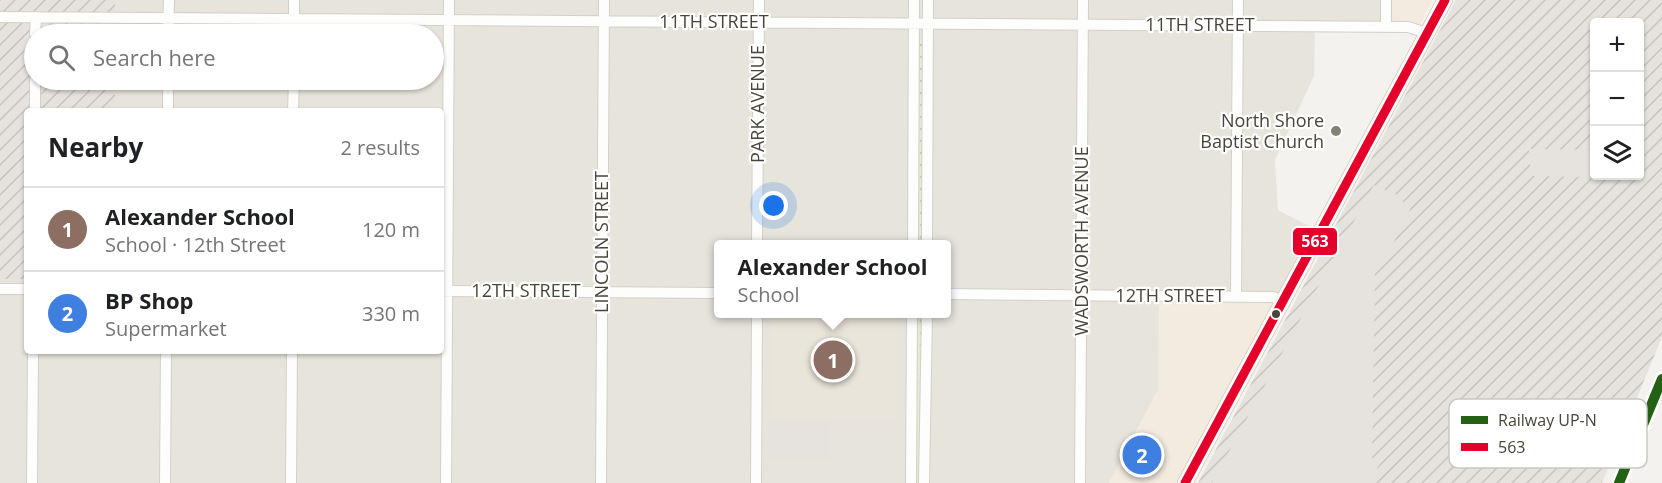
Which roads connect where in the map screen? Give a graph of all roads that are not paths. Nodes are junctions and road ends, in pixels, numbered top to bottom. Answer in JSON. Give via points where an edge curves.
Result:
{"nodes":[{"id":1,"x":169,"y":0,"type":"edge"},
{"id":2,"x":294,"y":0,"type":"edge"},
{"id":3,"x":449,"y":0,"type":"edge"},
{"id":4,"x":604,"y":0,"type":"edge"},
{"id":5,"x":759,"y":0,"type":"edge"},
{"id":6,"x":914,"y":0,"type":"edge"},
{"id":7,"x":928,"y":0,"type":"edge"},
{"id":8,"x":1083,"y":0,"type":"edge"},
{"id":9,"x":1238,"y":0,"type":"edge"},
{"id":10,"x":1386,"y":0,"type":"edge"},
{"id":11,"x":1444,"y":0,"type":"edge"},
{"id":12,"x":36,"y":17,"type":"junction"},
{"id":13,"x":0,"y":18,"type":"edge"},
{"id":14,"x":168,"y":18,"type":"junction"},
{"id":15,"x":294,"y":19,"type":"junction"},
{"id":16,"x":449,"y":20,"type":"junction"},
{"id":17,"x":603,"y":21,"type":"junction"},
{"id":18,"x":759,"y":22,"type":"junction"},
{"id":19,"x":914,"y":23,"type":"junction"},
{"id":20,"x":928,"y":23,"type":"junction"},
{"id":21,"x":36,"y":24,"type":"edge"},
{"id":22,"x":168,"y":24,"type":"edge"},
{"id":23,"x":294,"y":24,"type":"edge"},
{"id":24,"x":1083,"y":25,"type":"junction"},
{"id":25,"x":1238,"y":26,"type":"junction"},
{"id":26,"x":1386,"y":27,"type":"junction"},
{"id":27,"x":1427,"y":33,"type":"junction"},
{"id":28,"x":35,"y":90,"type":"edge"},
{"id":29,"x":168,"y":90,"type":"edge"},
{"id":30,"x":294,"y":90,"type":"edge"},
{"id":31,"x":35,"y":108,"type":"edge"},
{"id":32,"x":168,"y":108,"type":"edge"},
{"id":33,"x":293,"y":108,"type":"edge"},
{"id":34,"x":757,"y":240,"type":"edge"},
{"id":35,"x":913,"y":240,"type":"edge"},
{"id":36,"x":927,"y":240,"type":"edge"},
{"id":37,"x":0,"y":289,"type":"edge"},
{"id":38,"x":24,"y":289,"type":"edge"},
{"id":39,"x":444,"y":291,"type":"edge"},
{"id":40,"x":602,"y":292,"type":"junction"},
{"id":41,"x":714,"y":293,"type":"edge"},
{"id":42,"x":951,"y":294,"type":"edge"},
{"id":43,"x":1082,"y":296,"type":"junction"},
{"id":44,"x":1236,"y":297,"type":"junction"},
{"id":45,"x":1283,"y":301,"type":"junction"},
{"id":46,"x":757,"y":318,"type":"edge"},
{"id":47,"x":912,"y":318,"type":"edge"},
{"id":48,"x":927,"y":318,"type":"edge"},
{"id":49,"x":33,"y":354,"type":"edge"},
{"id":50,"x":166,"y":354,"type":"edge"},
{"id":51,"x":291,"y":354,"type":"edge"},
{"id":52,"x":32,"y":483,"type":"edge"},
{"id":53,"x":165,"y":483,"type":"edge"},
{"id":54,"x":291,"y":483,"type":"edge"},
{"id":55,"x":446,"y":483,"type":"edge"},
{"id":56,"x":601,"y":483,"type":"edge"},
{"id":57,"x":756,"y":483,"type":"edge"},
{"id":58,"x":911,"y":483,"type":"edge"},
{"id":59,"x":924,"y":483,"type":"edge"},
{"id":60,"x":1080,"y":483,"type":"edge"},
{"id":61,"x":1185,"y":483,"type":"edge"}],
"edges":[{"from":1,"to":14,"type":"street"},
{"from":2,"to":15,"type":"street"},
{"from":3,"to":16,"type":"street"},
{"from":4,"to":17,"type":"street","name":"LINCOLN STREET"},
{"from":5,"to":18,"type":"street","name":"PARK AVENUE"},
{"from":6,"to":19,"type":"street"},
{"from":7,"to":20,"type":"street"},
{"from":8,"to":24,"type":"street","name":"WADSWORTH AVENUE"},
{"from":9,"to":25,"type":"street"},
{"from":10,"to":26,"type":"street"},
{"from":11,"to":27,"type":"highway"},
{"from":12,"to":13,"type":"street","name":"11TH STREET"},
{"from":12,"to":14,"type":"street","name":"11TH STREET"},
{"from":12,"to":21,"type":"street"},
{"from":14,"to":15,"type":"street","name":"11TH STREET"},
{"from":14,"to":22,"type":"street"},
{"from":15,"to":16,"type":"street","name":"11TH STREET"},
{"from":15,"to":23,"type":"street"},
{"from":16,"to":17,"type":"street","name":"11TH STREET"},
{"from":16,"to":39,"type":"street"},
{"from":17,"to":18,"type":"street","name":"11TH STREET"},
{"from":17,"to":40,"type":"street","name":"LINCOLN STREET"},
{"from":18,"to":19,"type":"street","name":"11TH STREET"},
{"from":18,"to":34,"type":"street","name":"PARK AVENUE"},
{"from":19,"to":20,"type":"street","name":"11TH STREET"},
{"from":19,"to":35,"type":"street"},
{"from":20,"to":24,"type":"street","name":"11TH STREET"},
{"from":20,"to":36,"type":"street"},
{"from":24,"to":25,"type":"street","name":"11TH STREET"},
{"from":24,"to":43,"type":"street","name":"WADSWORTH AVENUE"},
{"from":25,"to":26,"type":"street","name":"11TH STREET"},
{"from":25,"to":44,"type":"street"},
{"from":26,"to":27,"type":"street","name":"11TH STREET","via":[[1408,27]]},
{"from":27,"to":45,"type":"highway"},
{"from":28,"to":31,"type":"street"},
{"from":29,"to":32,"type":"street"},
{"from":30,"to":33,"type":"street"},
{"from":37,"to":38,"type":"street"},
{"from":39,"to":40,"type":"street","name":"12TH STREET"},
{"from":39,"to":55,"type":"street"},
{"from":40,"to":41,"type":"street","name":"12TH STREET"},
{"from":40,"to":56,"type":"street","name":"LINCOLN STREET"},
{"from":42,"to":43,"type":"street","name":"12TH STREET"},
{"from":43,"to":44,"type":"street","name":"12TH STREET"},
{"from":43,"to":60,"type":"street","name":"WADSWORTH AVENUE"},
{"from":44,"to":45,"type":"street","name":"12TH STREET","via":[[1273,297]]},
{"from":45,"to":61,"type":"highway"},
{"from":46,"to":57,"type":"street"},
{"from":47,"to":58,"type":"street"},
{"from":48,"to":59,"type":"street"},
{"from":49,"to":52,"type":"street"},
{"from":50,"to":53,"type":"street"},
{"from":51,"to":54,"type":"street"}]}
